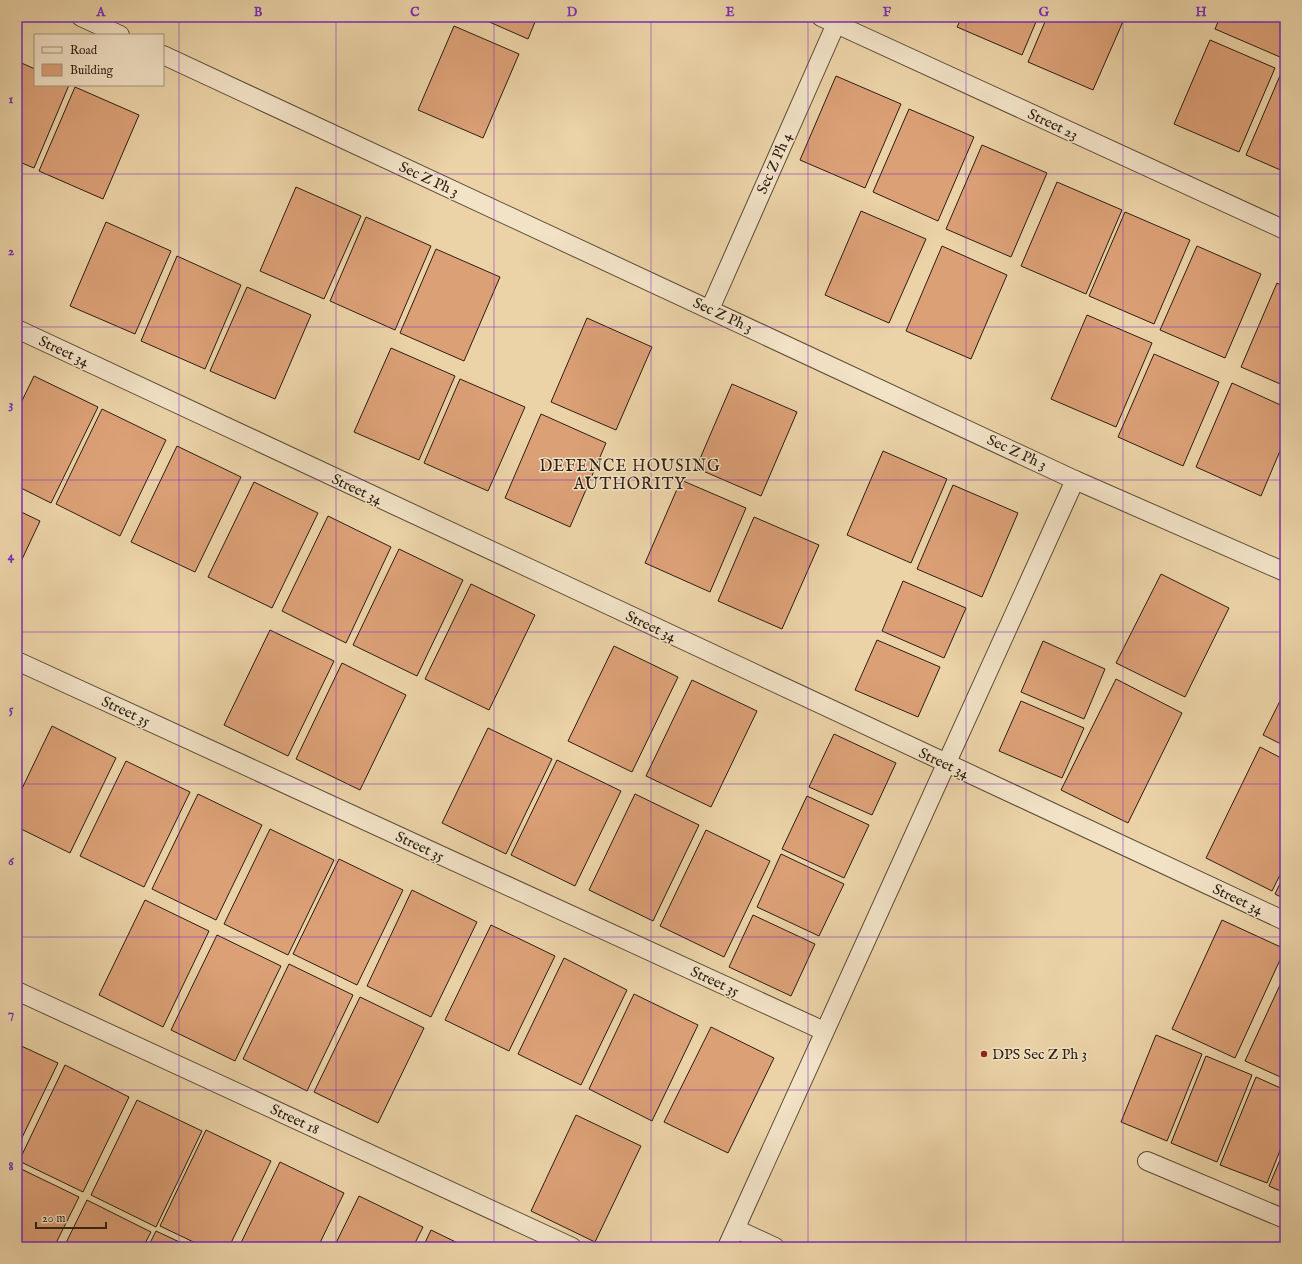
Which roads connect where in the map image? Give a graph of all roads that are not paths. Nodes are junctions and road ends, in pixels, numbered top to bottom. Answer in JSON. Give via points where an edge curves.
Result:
{"nodes":[{"id":1,"x":82,"y":17,"type":"edge"},
{"id":2,"x":832,"y":19,"type":"edge"},
{"id":3,"x":118,"y":34,"type":"edge"},
{"id":4,"x":164,"y":55,"type":"edge"},
{"id":5,"x":1285,"y":230,"type":"edge"},
{"id":6,"x":710,"y":309,"type":"junction"},
{"id":7,"x":17,"y":329,"type":"edge"},
{"id":8,"x":1075,"y":480,"type":"junction"},
{"id":9,"x":1285,"y":572,"type":"edge"},
{"id":10,"x":17,"y":661,"type":"edge"},
{"id":11,"x":947,"y":764,"type":"junction"},
{"id":12,"x":1285,"y":921,"type":"edge"},
{"id":13,"x":17,"y":991,"type":"edge"},
{"id":14,"x":824,"y":1031,"type":"junction"},
{"id":15,"x":1147,"y":1162,"type":"dead end"},
{"id":16,"x":1285,"y":1219,"type":"edge"},
{"id":17,"x":736,"y":1229,"type":"junction"},
{"id":18,"x":572,"y":1247,"type":"edge"},
{"id":19,"x":727,"y":1247,"type":"edge"},
{"id":20,"x":775,"y":1247,"type":"edge"}],
"edges":[{"from":1,"to":3,"type":"street"},
{"from":2,"to":5,"type":"street","name":"Street 23"},
{"from":2,"to":6,"type":"street","name":"Sec Z Ph 4"},
{"from":4,"to":6,"type":"street","name":"Sec Z Ph 3"},
{"from":6,"to":8,"type":"street","name":"Sec Z Ph 3"},
{"from":7,"to":11,"type":"street","name":"Street 34"},
{"from":8,"to":9,"type":"street","name":"Sec Z Ph 3"},
{"from":8,"to":11,"type":"street"},
{"from":10,"to":14,"type":"street","name":"Street 35"},
{"from":11,"to":12,"type":"street","name":"Street 34"},
{"from":11,"to":14,"type":"street"},
{"from":13,"to":18,"type":"street","name":"Street 18"},
{"from":14,"to":17,"type":"street"},
{"from":15,"to":16,"type":"street"},
{"from":17,"to":19,"type":"street"},
{"from":17,"to":20,"type":"street"}]}
